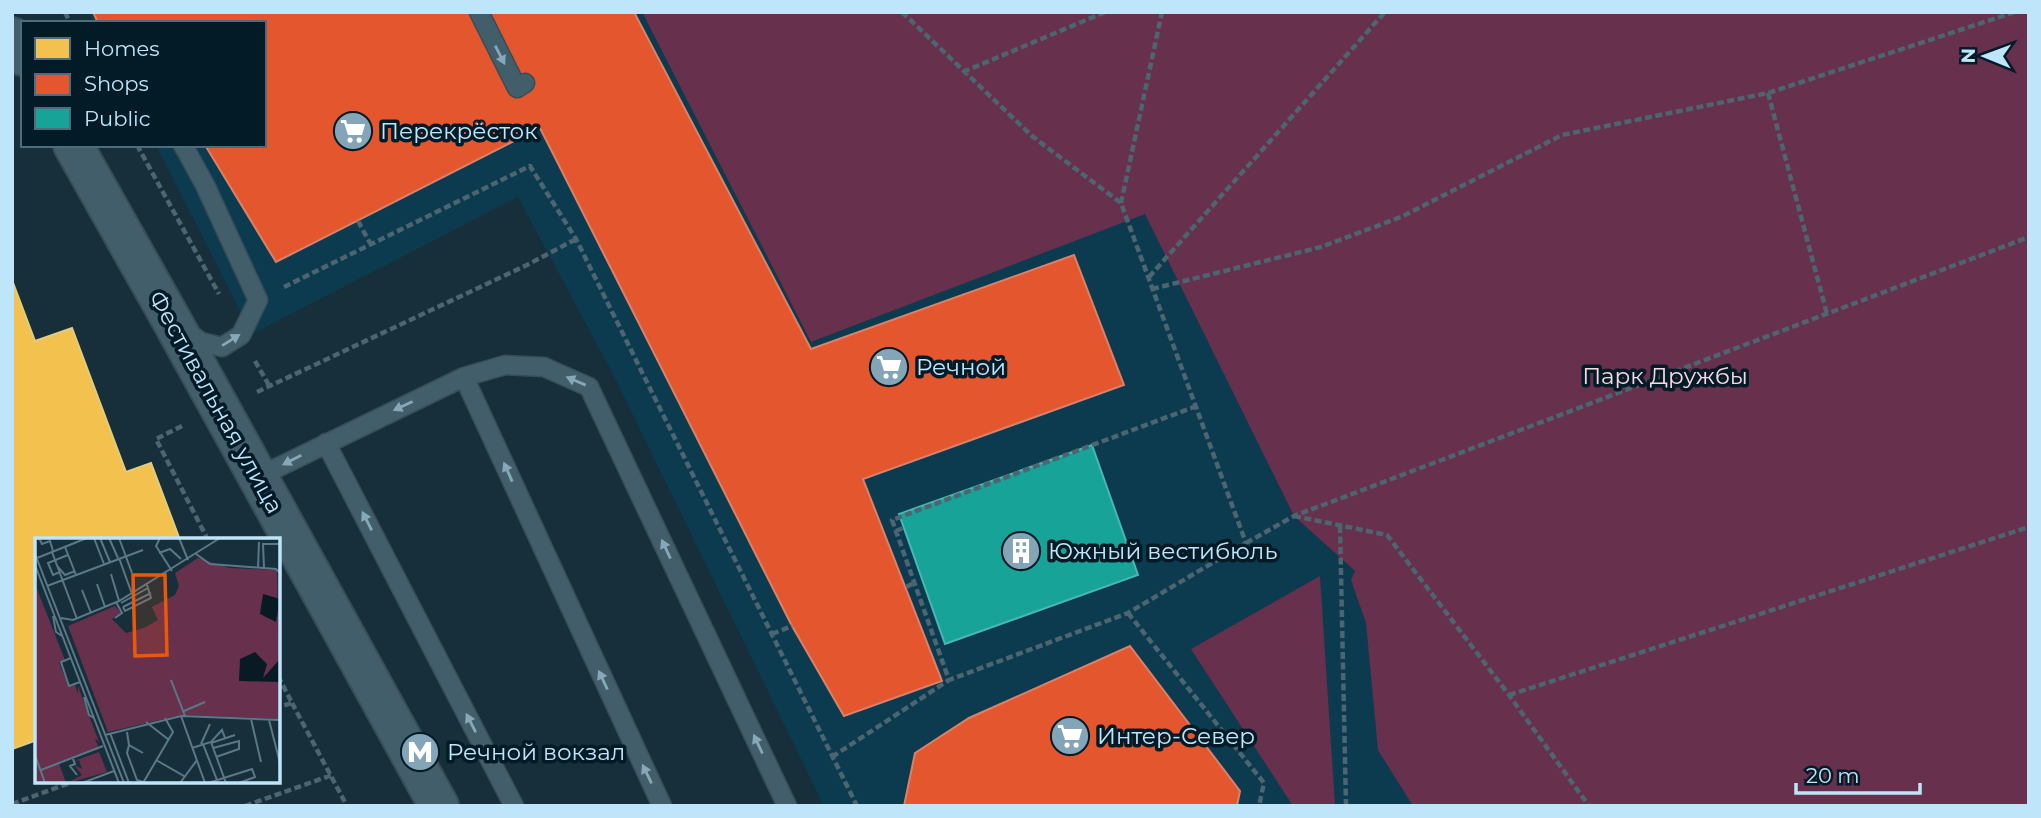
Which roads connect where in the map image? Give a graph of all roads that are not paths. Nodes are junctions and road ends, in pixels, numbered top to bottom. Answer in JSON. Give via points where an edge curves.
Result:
{"nodes":[{"id":1,"x":479,"y":12,"type":"edge"},
{"id":2,"x":12,"y":37,"type":"edge"},
{"id":3,"x":21,"y":53,"type":"edge"},
{"id":4,"x":525,"y":83,"type":"dead end"},
{"id":5,"x":73,"y":147,"type":"edge"},
{"id":6,"x":187,"y":152,"type":"edge"},
{"id":7,"x":172,"y":321,"type":"junction"},
{"id":8,"x":464,"y":377,"type":"junction"},
{"id":9,"x":326,"y":443,"type":"junction"},
{"id":10,"x":258,"y":477,"type":"junction"},
{"id":11,"x":439,"y":806,"type":"edge"},
{"id":12,"x":514,"y":806,"type":"edge"},
{"id":13,"x":662,"y":806,"type":"edge"},
{"id":14,"x":787,"y":806,"type":"edge"}],
"edges":[{"from":1,"to":4,"type":"lane","one_way":true,"via":[[517,88]]},
{"from":2,"to":3,"type":"street"},
{"from":5,"to":7,"type":"street","name":"Фестивальная улица"},
{"from":7,"to":6,"type":"lane","one_way":true,"via":[[201,342],[222,347],[241,335],[258,300]]},
{"from":7,"to":10,"type":"street","name":"Фестивальная улица"},
{"from":8,"to":9,"type":"lane","one_way":true},
{"from":13,"to":8,"type":"lane","one_way":true},
{"from":14,"to":8,"type":"lane","one_way":true,"via":[[589,387],[544,368],[505,365]]},
{"from":9,"to":10,"type":"lane","one_way":true},
{"from":12,"to":9,"type":"lane","one_way":true},
{"from":10,"to":11,"type":"street","name":"Фестивальная улица"}]}
